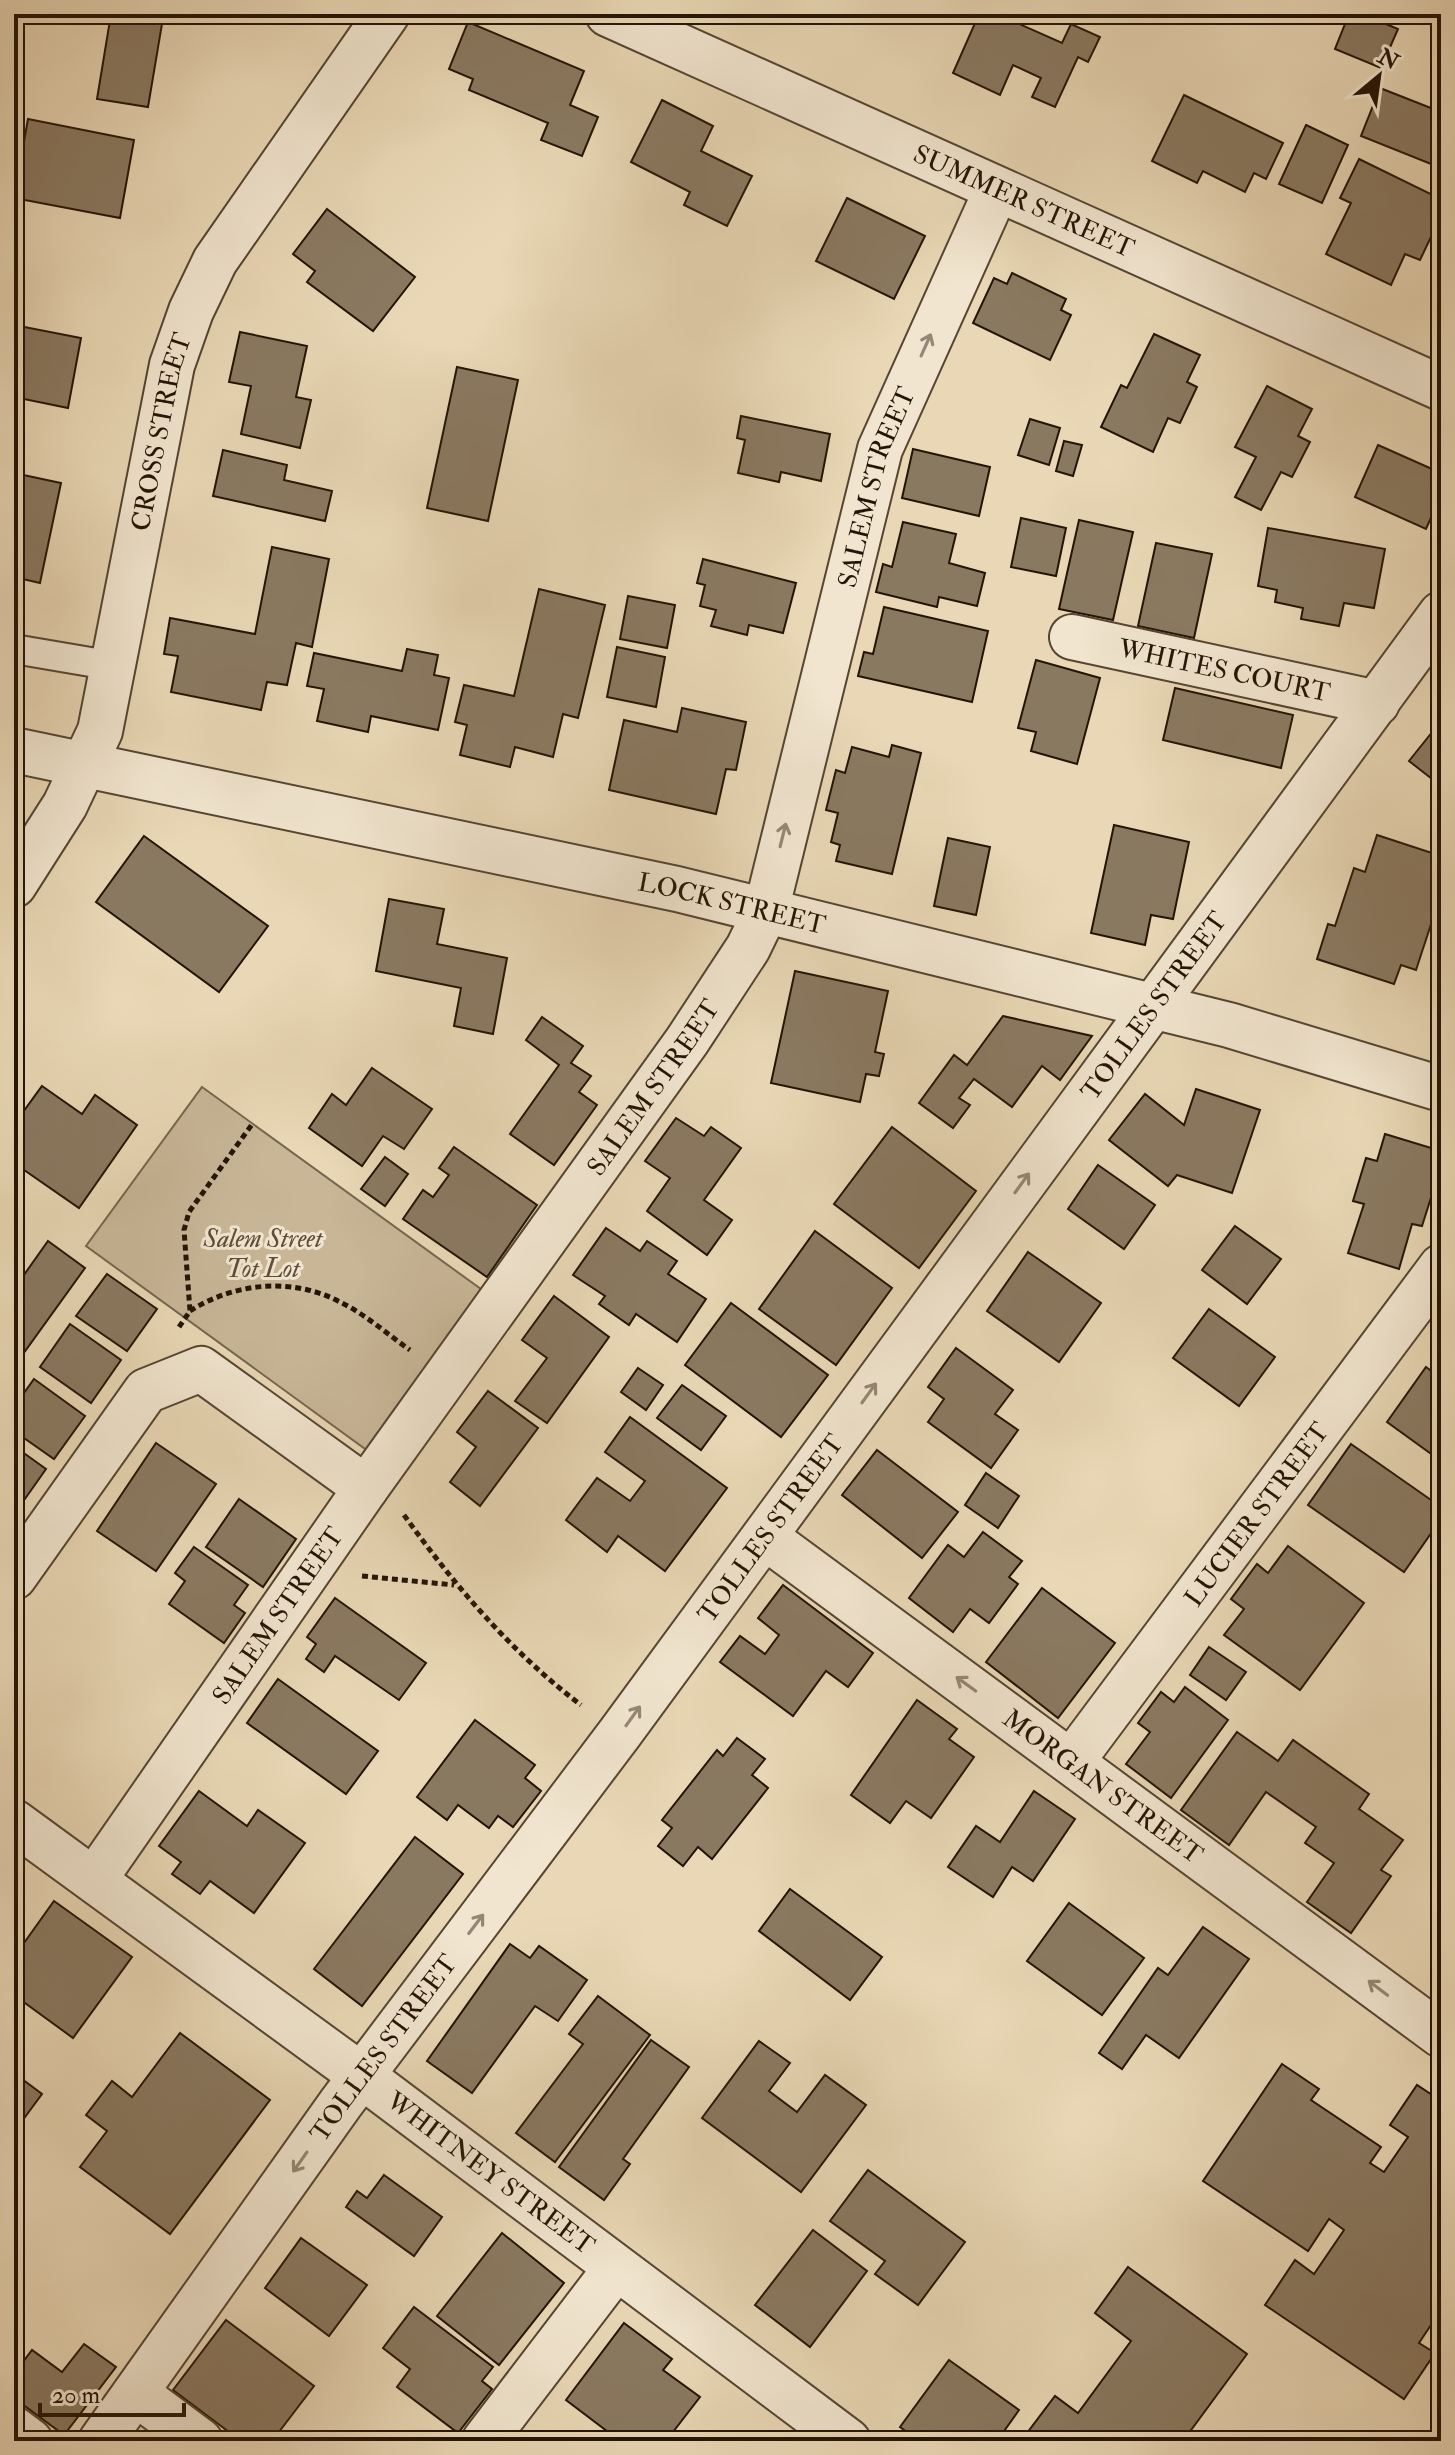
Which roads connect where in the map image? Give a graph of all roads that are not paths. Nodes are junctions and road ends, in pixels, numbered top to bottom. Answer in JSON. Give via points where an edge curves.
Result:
{"nodes":[{"id":1,"x":387,"y":14,"type":"edge"},
{"id":2,"x":608,"y":14,"type":"edge"},
{"id":3,"x":996,"y":191,"type":"junction"},
{"id":4,"x":1441,"y":388,"type":"edge"},
{"id":5,"x":1441,"y":614,"type":"edge"},
{"id":6,"x":1072,"y":637,"type":"dead end"},
{"id":7,"x":14,"y":649,"type":"edge"},
{"id":8,"x":114,"y":666,"type":"junction"},
{"id":9,"x":1377,"y":703,"type":"junction"},
{"id":10,"x":14,"y":750,"type":"edge"},
{"id":11,"x":86,"y":764,"type":"junction"},
{"id":12,"x":14,"y":885,"type":"edge"},
{"id":13,"x":766,"y":911,"type":"junction"},
{"id":14,"x":1152,"y":1005,"type":"junction"},
{"id":15,"x":1441,"y":1089,"type":"edge"},
{"id":16,"x":1441,"y":1267,"type":"edge"},
{"id":17,"x":381,"y":1496,"type":"junction"},
{"id":18,"x":765,"y":1537,"type":"junction"},
{"id":19,"x":14,"y":1577,"type":"edge"},
{"id":20,"x":1072,"y":1761,"type":"junction"},
{"id":21,"x":14,"y":1822,"type":"edge"},
{"id":22,"x":94,"y":1880,"type":"junction"},
{"id":23,"x":1441,"y":2035,"type":"edge"},
{"id":24,"x":362,"y":2076,"type":"junction"},
{"id":25,"x":616,"y":2268,"type":"junction"},
{"id":26,"x":137,"y":2394,"type":"junction"},
{"id":27,"x":14,"y":2429,"type":"edge"},
{"id":28,"x":30,"y":2441,"type":"edge"},
{"id":29,"x":101,"y":2441,"type":"edge"},
{"id":30,"x":200,"y":2441,"type":"edge"},
{"id":31,"x":484,"y":2441,"type":"edge"},
{"id":32,"x":848,"y":2441,"type":"edge"}],
"edges":[{"from":1,"to":8,"type":"street","name":"CROSS STREET","via":[[246,213],[191,311],[172,365]]},
{"from":2,"to":3,"type":"street","name":"SUMMER STREET"},
{"from":3,"to":4,"type":"street","name":"SUMMER STREET"},
{"from":13,"to":3,"type":"street","name":"SALEM STREET","one_way":true,"via":[[880,449]]},
{"from":5,"to":9,"type":"street","name":"TOLLES STREET"},
{"from":6,"to":9,"type":"street","name":"WHITES COURT"},
{"from":7,"to":8,"type":"lane"},
{"from":8,"to":11,"type":"street","name":"CROSS STREET","via":[[100,731]]},
{"from":9,"to":14,"type":"street","name":"TOLLES STREET"},
{"from":10,"to":11,"type":"street","name":"LOCK STREET"},
{"from":11,"to":12,"type":"street","name":"CROSS STREET"},
{"from":11,"to":13,"type":"street","name":"LOCK STREET"},
{"from":13,"to":14,"type":"street","name":"LOCK STREET"},
{"from":13,"to":17,"type":"street","name":"SALEM STREET","via":[[687,1041]]},
{"from":14,"to":15,"type":"street","name":"LOCK STREET"},
{"from":18,"to":14,"type":"street","name":"TOLLES STREET","one_way":true},
{"from":16,"to":20,"type":"street","name":"LUCIER STREET"},
{"from":17,"to":19,"type":"street","via":[[201,1369],[146,1391]]},
{"from":17,"to":22,"type":"street","name":"SALEM STREET","via":[[309,1571]]},
{"from":20,"to":18,"type":"street","name":"MORGAN STREET","one_way":true},
{"from":24,"to":18,"type":"street","name":"TOLLES STREET","one_way":true},
{"from":23,"to":20,"type":"street","name":"MORGAN STREET","one_way":true},
{"from":21,"to":22,"type":"street","name":"WHITNEY STREET"},
{"from":22,"to":24,"type":"street","name":"WHITNEY STREET"},
{"from":24,"to":25,"type":"street","name":"WHITNEY STREET"},
{"from":24,"to":26,"type":"street","name":"TOLLES STREET","one_way":true},
{"from":25,"to":31,"type":"street"},
{"from":25,"to":32,"type":"street","name":"WHITNEY STREET"},
{"from":26,"to":29,"type":"street","name":"TOLLES STREET"},
{"from":26,"to":30,"type":"street"},
{"from":27,"to":28,"type":"street"}]}
